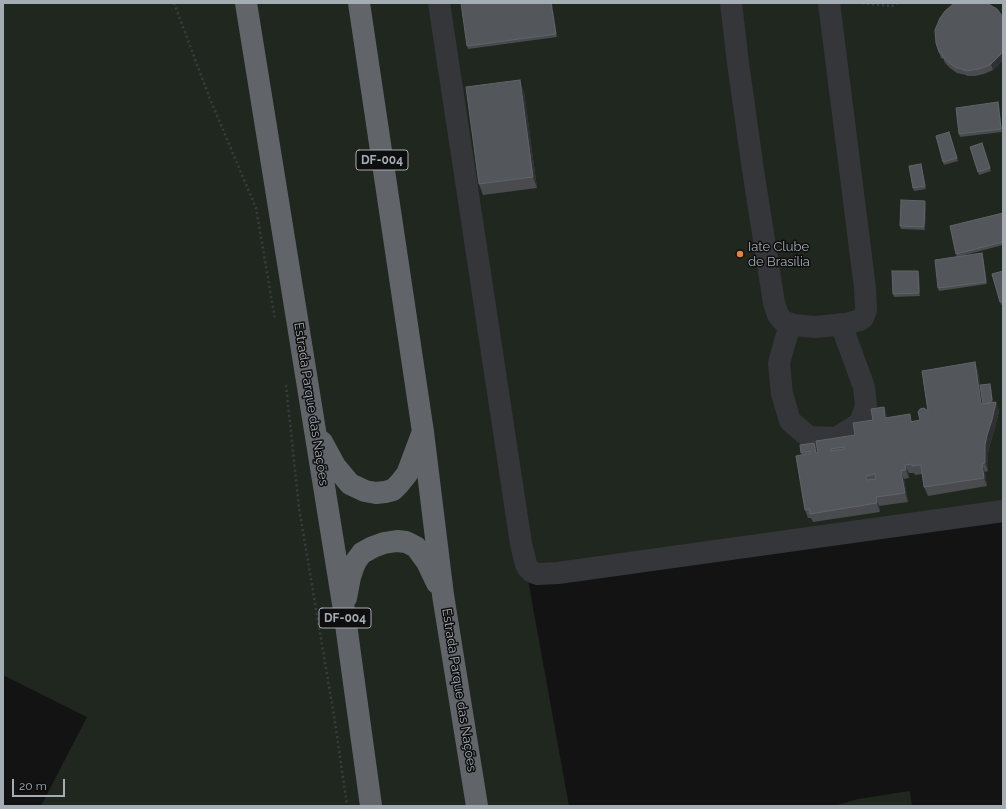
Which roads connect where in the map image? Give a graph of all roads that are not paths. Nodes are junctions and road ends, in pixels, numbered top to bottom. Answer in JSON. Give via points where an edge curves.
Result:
{"nodes":[{"id":1,"x":246,"y":3,"type":"edge"},
{"id":2,"x":359,"y":3,"type":"edge"},
{"id":3,"x":439,"y":3,"type":"edge"},
{"id":4,"x":731,"y":3,"type":"edge"},
{"id":5,"x":829,"y":3,"type":"edge"},
{"id":6,"x":790,"y":324,"type":"junction"},
{"id":7,"x":841,"y":324,"type":"junction"},
{"id":8,"x":315,"y":430,"type":"junction"},
{"id":9,"x":423,"y":432,"type":"junction"},
{"id":10,"x":1003,"y":511,"type":"edge"},
{"id":11,"x":444,"y":595,"type":"junction"},
{"id":12,"x":344,"y":610,"type":"junction"},
{"id":13,"x":371,"y":806,"type":"edge"},
{"id":14,"x":477,"y":806,"type":"edge"}],
"edges":[{"from":1,"to":8,"type":"highway","name":"Estrada Parque das Nações","number":"DF-004"},
{"from":2,"to":9,"type":"highway","name":"Estrada Parque das Nações","number":"DF-004"},
{"from":3,"to":10,"type":"lane","via":[[521,544],[526,564],[532,572],[558,573]]},
{"from":4,"to":6,"type":"lane","via":[[774,303],[780,318]]},
{"from":5,"to":7,"type":"lane","via":[[866,310],[863,318],[857,322]]},
{"from":6,"to":7,"type":"lane","via":[[815,327]]},
{"from":6,"to":7,"type":"lane","via":[[779,363],[782,394],[790,421],[809,437],[836,438],[860,423],[866,406],[864,387]]},
{"from":8,"to":9,"type":"highway","via":[[346,480],[358,488],[376,493],[393,490],[400,484],[407,474]]},
{"from":8,"to":12,"type":"highway","name":"Estrada Parque das Nações","number":"DF-004"},
{"from":9,"to":11,"type":"highway","name":"Estrada Parque das Nações","number":"DF-004"},
{"from":11,"to":12,"type":"highway","via":[[416,547],[406,542],[384,542],[362,553],[356,562],[350,577]]},
{"from":11,"to":14,"type":"highway","name":"Estrada Parque das Nações","number":"DF-004"},
{"from":12,"to":13,"type":"highway","name":"Estrada Parque das Nações","number":"DF-004"}]}
